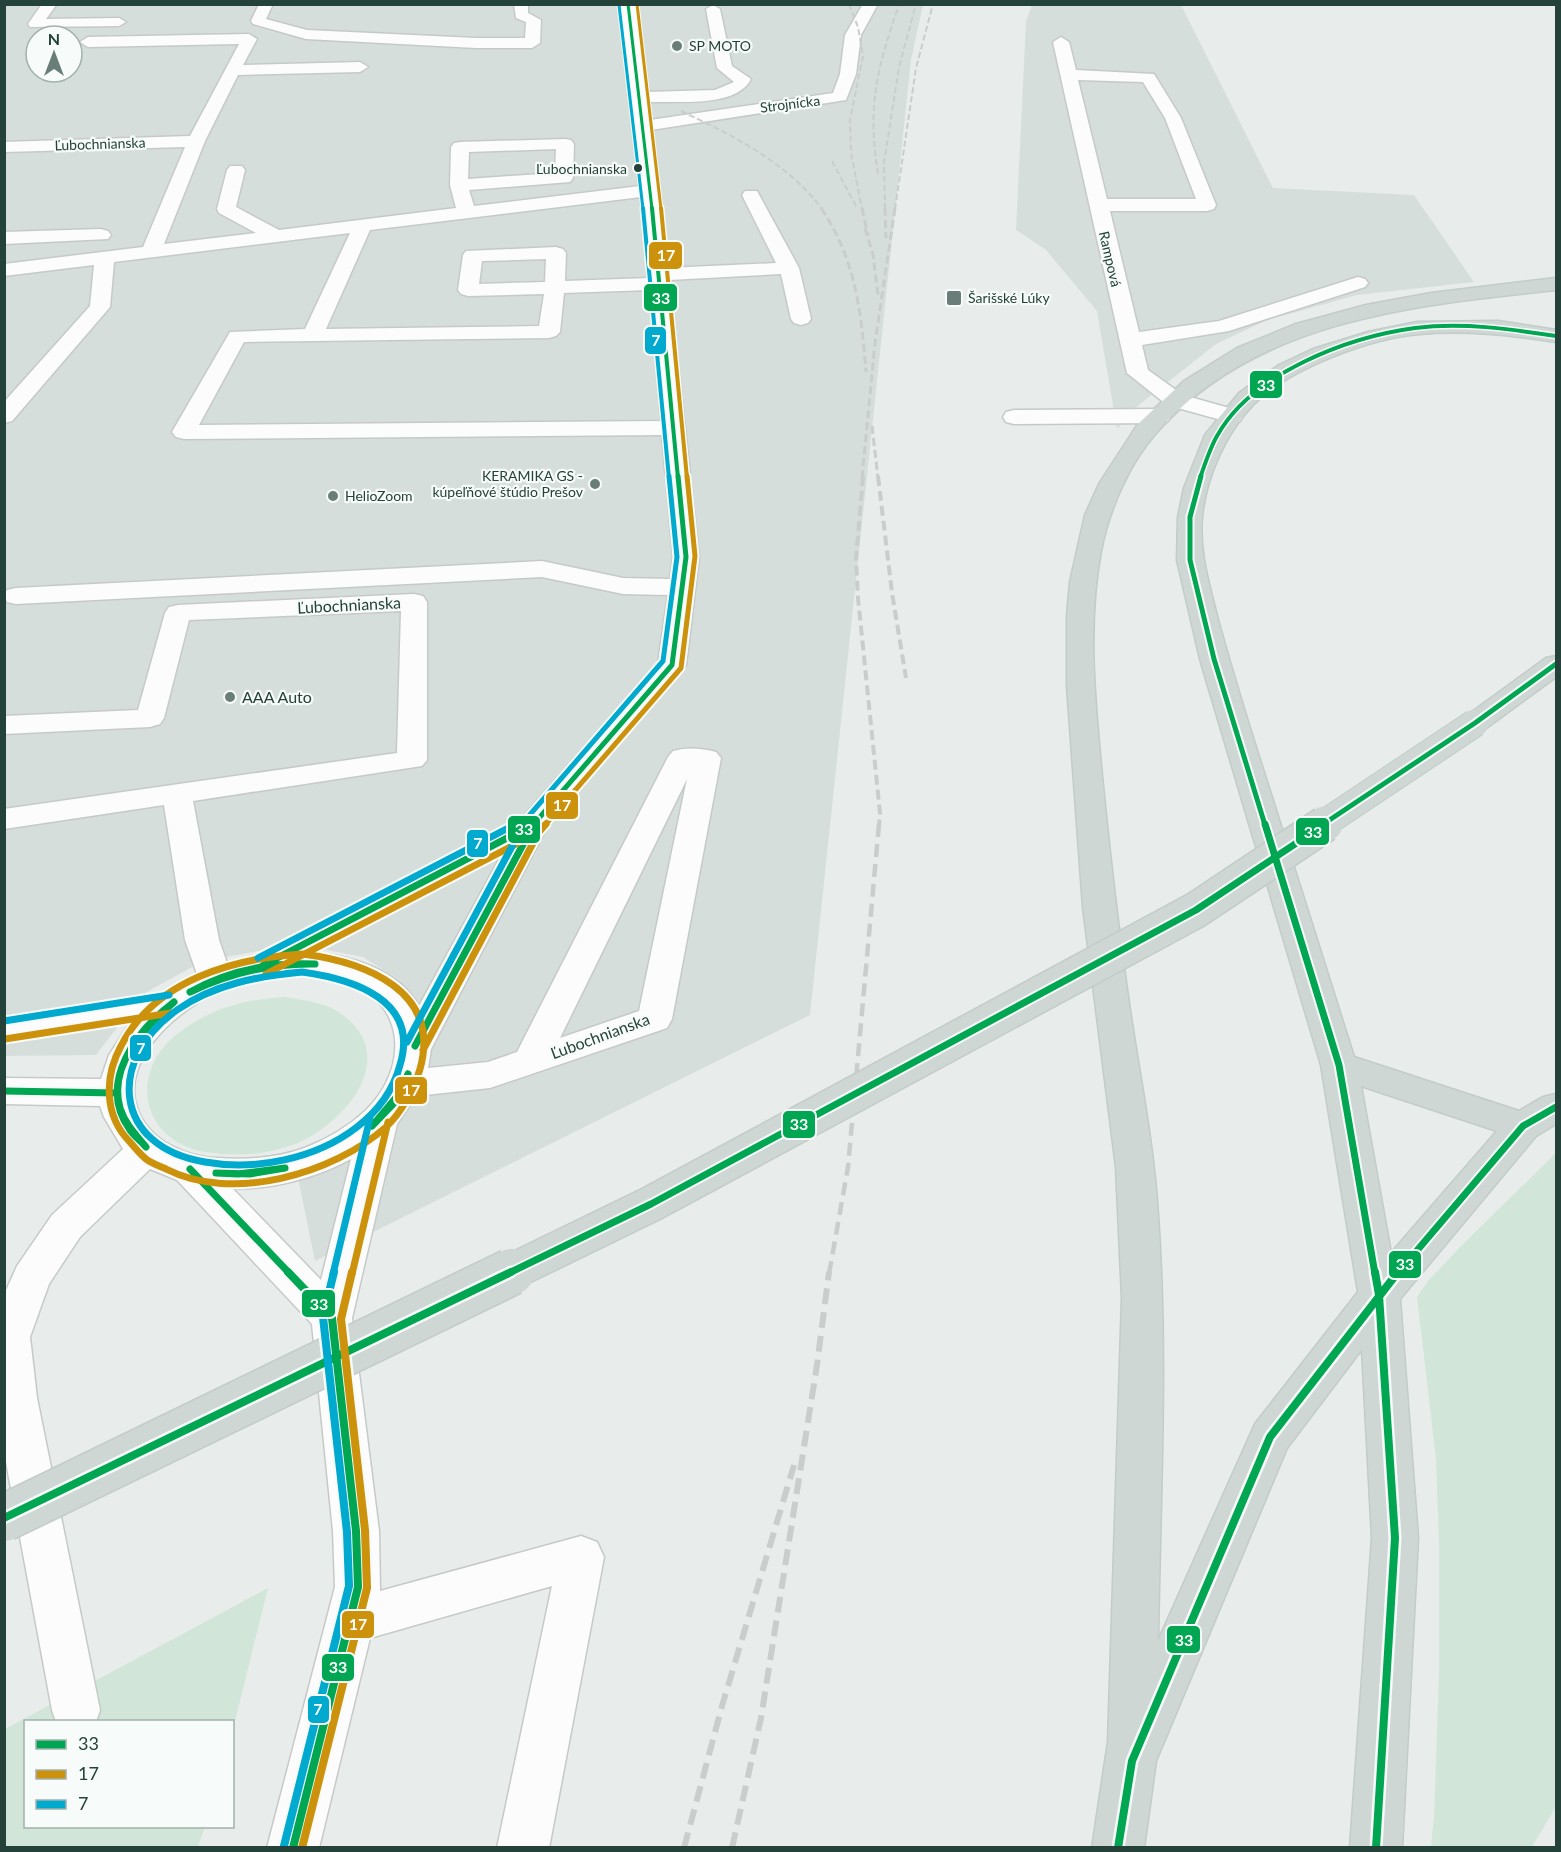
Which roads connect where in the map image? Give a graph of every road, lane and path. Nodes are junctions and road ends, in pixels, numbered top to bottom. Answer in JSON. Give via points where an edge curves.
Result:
{"nodes":[{"id":1,"x":50,"y":4,"type":"edge"},
{"id":2,"x":267,"y":4,"type":"edge"},
{"id":3,"x":521,"y":4,"type":"edge"},
{"id":4,"x":628,"y":4,"type":"edge"},
{"id":5,"x":871,"y":4,"type":"edge"},
{"id":6,"x":712,"y":9,"type":"dead end"},
{"id":7,"x":216,"y":21,"type":"dead end"},
{"id":8,"x":137,"y":22,"type":"dead end"},
{"id":9,"x":205,"y":40,"type":"junction"},
{"id":10,"x":88,"y":42,"type":"dead end"},
{"id":11,"x":1061,"y":42,"type":"dead end"},
{"id":12,"x":360,"y":67,"type":"dead end"},
{"id":13,"x":233,"y":70,"type":"junction"},
{"id":14,"x":1068,"y":75,"type":"junction"},
{"id":15,"x":638,"y":97,"type":"junction"},
{"id":16,"x":642,"y":126,"type":"junction"},
{"id":17,"x":196,"y":141,"type":"junction"},
{"id":18,"x":4,"y":147,"type":"edge"},
{"id":19,"x":236,"y":170,"type":"dead end"},
{"id":20,"x":459,"y":185,"type":"junction"},
{"id":21,"x":650,"y":190,"type":"junction"},
{"id":22,"x":751,"y":195,"type":"dead end"},
{"id":23,"x":1098,"y":205,"type":"junction"},
{"id":24,"x":467,"y":213,"type":"junction"},
{"id":25,"x":363,"y":225,"type":"junction"},
{"id":26,"x":101,"y":235,"type":"dead end"},
{"id":27,"x":276,"y":236,"type":"junction"},
{"id":28,"x":4,"y":238,"type":"edge"},
{"id":29,"x":150,"y":252,"type":"junction"},
{"id":30,"x":105,"y":257,"type":"junction"},
{"id":31,"x":789,"y":268,"type":"junction"},
{"id":32,"x":4,"y":270,"type":"edge"},
{"id":33,"x":659,"y":279,"type":"junction"},
{"id":34,"x":1358,"y":283,"type":"dead end"},
{"id":35,"x":1557,"y":284,"type":"edge"},
{"id":36,"x":801,"y":319,"type":"dead end"},
{"id":37,"x":313,"y":335,"type":"junction"},
{"id":38,"x":1557,"y":336,"type":"edge"},
{"id":39,"x":1129,"y":340,"type":"junction"},
{"id":40,"x":1168,"y":408,"type":"junction"},
{"id":41,"x":4,"y":416,"type":"edge"},
{"id":42,"x":1232,"y":416,"type":"junction"},
{"id":43,"x":1014,"y":417,"type":"dead end"},
{"id":44,"x":674,"y":428,"type":"junction"},
{"id":45,"x":682,"y":587,"type":"junction"},
{"id":46,"x":16,"y":596,"type":"dead end"},
{"id":47,"x":1557,"y":664,"type":"edge"},
{"id":48,"x":4,"y":725,"type":"edge"},
{"id":49,"x":177,"y":794,"type":"junction"},
{"id":50,"x":4,"y":819,"type":"edge"},
{"id":51,"x":533,"y":825,"type":"junction"},
{"id":52,"x":262,"y":966,"type":"junction"},
{"id":53,"x":216,"y":979,"type":"junction"},
{"id":54,"x":170,"y":1004,"type":"junction"},
{"id":55,"x":4,"y":1030,"type":"edge"},
{"id":56,"x":415,"y":1046,"type":"junction"},
{"id":57,"x":530,"y":1062,"type":"junction"},
{"id":58,"x":1339,"y":1065,"type":"junction"},
{"id":59,"x":406,"y":1084,"type":"junction"},
{"id":60,"x":4,"y":1091,"type":"edge"},
{"id":61,"x":117,"y":1093,"type":"junction"},
{"id":62,"x":1557,"y":1107,"type":"edge"},
{"id":63,"x":379,"y":1120,"type":"junction"},
{"id":64,"x":1523,"y":1126,"type":"junction"},
{"id":65,"x":148,"y":1148,"type":"junction"},
{"id":66,"x":190,"y":1169,"type":"junction"},
{"id":67,"x":1379,"y":1294,"type":"junction"},
{"id":68,"x":332,"y":1318,"type":"junction"},
{"id":69,"x":4,"y":1518,"type":"edge"},
{"id":70,"x":351,"y":1621,"type":"junction"},
{"id":71,"x":76,"y":1710,"type":"dead end"},
{"id":72,"x":1132,"y":1761,"type":"junction"},
{"id":73,"x":294,"y":1848,"type":"edge"},
{"id":74,"x":523,"y":1848,"type":"edge"},
{"id":75,"x":1118,"y":1848,"type":"edge"},
{"id":76,"x":1376,"y":1848,"type":"edge"}],
"edges":[{"from":1,"to":8,"type":"street","via":[[35,24]]},
{"from":2,"to":3,"type":"street","via":[[258,21],[306,34],[532,43],[534,20],[521,15]]},
{"from":4,"to":15,"type":"street"},
{"from":5,"to":16,"type":"street","name":"Strojnícka","via":[[853,35],[848,74],[840,97]]},
{"from":6,"to":15,"type":"street","via":[[725,68],[743,79],[740,85],[718,95]]},
{"from":7,"to":9,"type":"street"},
{"from":9,"to":10,"type":"street"},
{"from":9,"to":13,"type":"street","via":[[249,39]]},
{"from":11,"to":14,"type":"street","name":"Rampová"},
{"from":12,"to":13,"type":"street"},
{"from":13,"to":17,"type":"street"},
{"from":14,"to":23,"type":"street","name":"Rampová"},
{"from":14,"to":23,"type":"street","via":[[1148,77],[1173,118],[1207,205]]},
{"from":15,"to":16,"type":"street"},
{"from":16,"to":21,"type":"street"},
{"from":17,"to":18,"type":"street","name":"Ľubochnianska"},
{"from":17,"to":29,"type":"street"},
{"from":19,"to":27,"type":"street","via":[[226,209]]},
{"from":20,"to":20,"type":"street","via":[[460,147],[565,144],[564,177]]},
{"from":20,"to":24,"type":"street"},
{"from":21,"to":24,"type":"street"},
{"from":21,"to":33,"type":"street"},
{"from":22,"to":31,"type":"street"},
{"from":23,"to":39,"type":"street","name":"Rampová"},
{"from":24,"to":25,"type":"street"},
{"from":25,"to":27,"type":"street"},
{"from":25,"to":37,"type":"street"},
{"from":26,"to":28,"type":"street"},
{"from":27,"to":29,"type":"street"},
{"from":29,"to":30,"type":"street"},
{"from":30,"to":32,"type":"street"},
{"from":30,"to":41,"type":"street","via":[[100,307]]},
{"from":31,"to":33,"type":"street"},
{"from":31,"to":36,"type":"street"},
{"from":33,"to":37,"type":"street","via":[[555,287],[549,332]]},
{"from":33,"to":44,"type":"street"},
{"from":34,"to":39,"type":"street","via":[[1222,327]]},
{"from":35,"to":40,"type":"main road","via":[[1428,298],[1316,324],[1238,358]]},
{"from":37,"to":44,"type":"street","via":[[237,336],[184,432]]},
{"from":38,"to":42,"type":"main road","via":[[1498,327],[1450,326],[1376,336],[1287,370],[1247,398]]},
{"from":39,"to":40,"type":"street","name":"Rampová","via":[[1138,373]]},
{"from":40,"to":42,"type":"street","name":"Rampová"},
{"from":40,"to":43,"type":"street"},
{"from":40,"to":72,"type":"main road","via":[[1137,444],[1111,484],[1089,543],[1079,628],[1093,859],[1135,1167],[1143,1295]]},
{"from":42,"to":58,"type":"main road","via":[[1217,435],[1196,489],[1190,517],[1190,560],[1214,659]]},
{"from":44,"to":45,"type":"street","via":[[686,557]]},
{"from":45,"to":46,"type":"street","via":[[623,586],[542,569]]},
{"from":45,"to":51,"type":"street","via":[[672,665]]},
{"from":47,"to":69,"type":"main road","bridge":true,"via":[[1196,910],[651,1204]]},
{"from":48,"to":49,"type":"street","name":"Ľubochnianska","via":[[150,718],[178,613],[414,602],[412,760]]},
{"from":49,"to":50,"type":"street","name":"Ľubochnianska"},
{"from":49,"to":53,"type":"street","via":[[202,940]]},
{"from":51,"to":52,"type":"street"},
{"from":51,"to":56,"type":"street"},
{"from":52,"to":53,"type":"street"},
{"from":52,"to":56,"type":"street","via":[[325,965],[361,975],[400,1004],[414,1032]]},
{"from":53,"to":54,"type":"street"},
{"from":54,"to":55,"type":"street"},
{"from":54,"to":61,"type":"street","via":[[147,1023],[130,1046],[120,1069]]},
{"from":56,"to":59,"type":"street"},
{"from":57,"to":57,"type":"street","name":"Ľubochnianska","via":[[655,1019],[706,758],[683,757]]},
{"from":57,"to":59,"type":"street","name":"Ľubochnianska","via":[[490,1076]]},
{"from":58,"to":64,"type":"main road"},
{"from":58,"to":67,"type":"main road"},
{"from":59,"to":63,"type":"street"},
{"from":60,"to":61,"type":"street"},
{"from":61,"to":65,"type":"street","via":[[122,1118]]},
{"from":62,"to":64,"type":"main road"},
{"from":63,"to":66,"type":"street","via":[[339,1148],[291,1167],[238,1175]]},
{"from":63,"to":68,"type":"street"},
{"from":64,"to":67,"type":"main road"},
{"from":65,"to":66,"type":"street"},
{"from":65,"to":71,"type":"street","via":[[66,1226],[32,1278],[9,1337],[16,1398]]},
{"from":66,"to":68,"type":"street"},
{"from":67,"to":72,"type":"main road","via":[[1270,1437]]},
{"from":67,"to":76,"type":"main road","via":[[1395,1538]]},
{"from":68,"to":70,"type":"street","via":[[356,1531],[358,1587]]},
{"from":70,"to":73,"type":"street"},
{"from":70,"to":74,"type":"street","via":[[581,1557]]},
{"from":72,"to":75,"type":"main road"}]}
